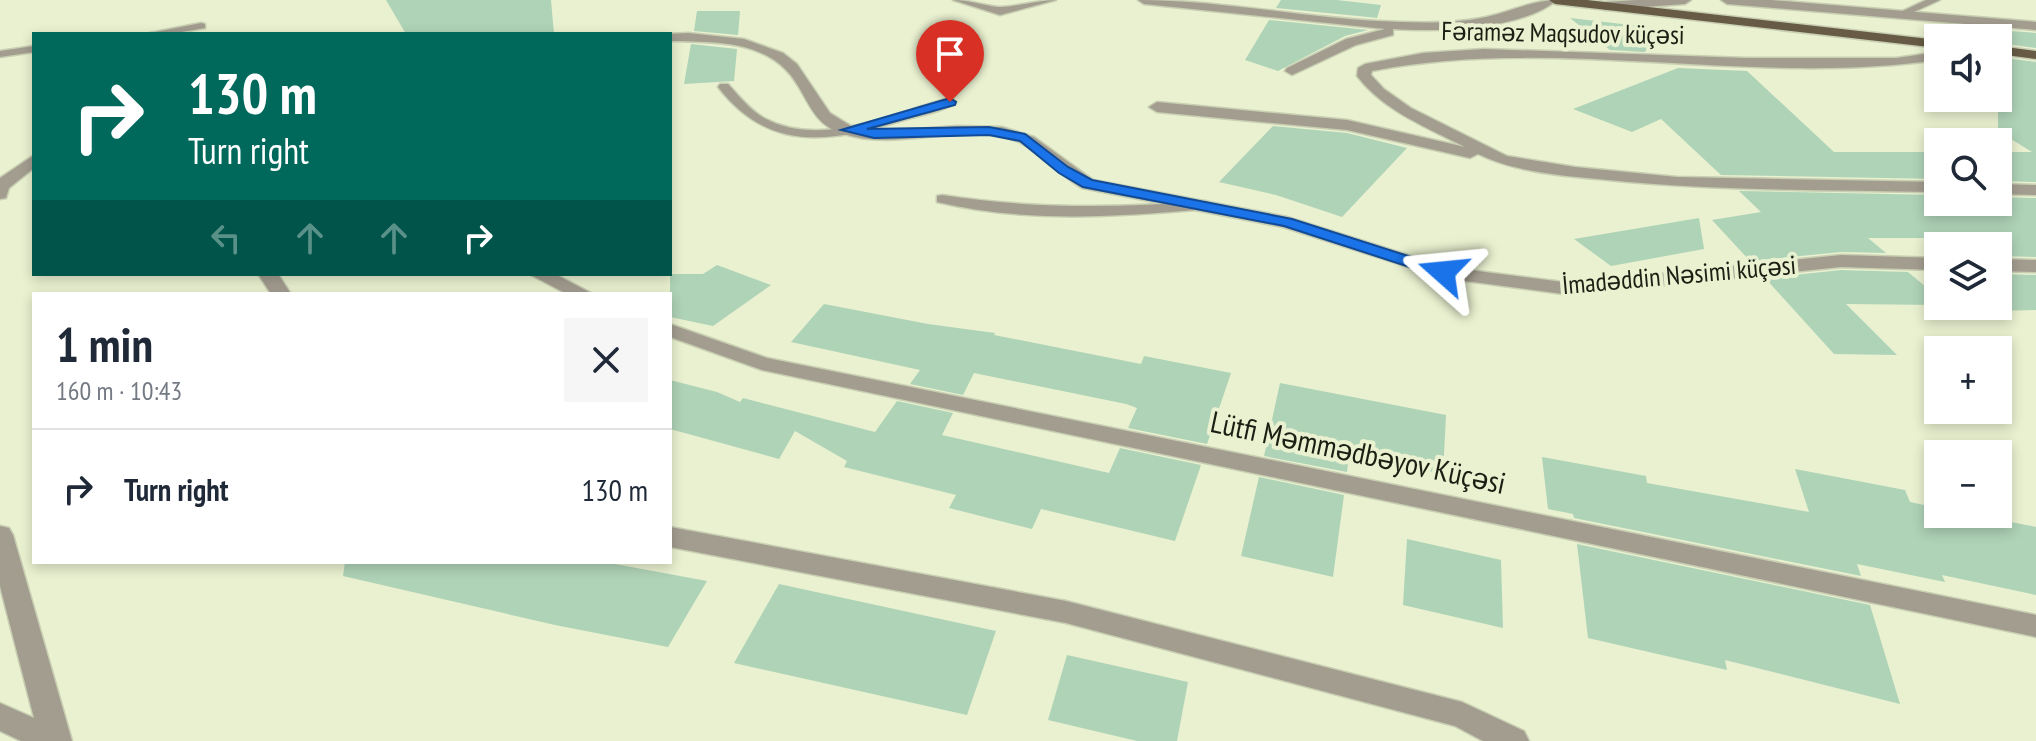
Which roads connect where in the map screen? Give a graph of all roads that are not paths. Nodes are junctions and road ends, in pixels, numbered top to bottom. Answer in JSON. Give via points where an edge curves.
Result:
{"nodes":[{"id":1,"x":959,"y":0,"type":"edge"},
{"id":2,"x":1050,"y":0,"type":"edge"},
{"id":3,"x":1144,"y":0,"type":"edge"},
{"id":4,"x":1553,"y":0,"type":"edge"},
{"id":5,"x":1685,"y":0,"type":"edge"},
{"id":6,"x":1727,"y":0,"type":"edge"},
{"id":7,"x":1935,"y":0,"type":"edge"},
{"id":8,"x":1769,"y":2,"type":"edge"},
{"id":9,"x":1605,"y":6,"type":"junction"},
{"id":10,"x":1899,"y":15,"type":"junction"},
{"id":11,"x":201,"y":26,"type":"dead end"},
{"id":12,"x":1420,"y":26,"type":"junction"},
{"id":13,"x":2036,"y":26,"type":"edge"},
{"id":14,"x":163,"y":32,"type":"edge"},
{"id":15,"x":672,"y":37,"type":"edge"},
{"id":16,"x":1924,"y":42,"type":"edge"},
{"id":17,"x":32,"y":49,"type":"edge"},
{"id":18,"x":2012,"y":52,"type":"edge"},
{"id":19,"x":0,"y":54,"type":"edge"},
{"id":20,"x":2036,"y":55,"type":"edge"},
{"id":21,"x":1924,"y":58,"type":"edge"},
{"id":22,"x":1292,"y":71,"type":"dead end"},
{"id":23,"x":724,"y":87,"type":"dead end"},
{"id":24,"x":950,"y":102,"type":"dead end"},
{"id":25,"x":1157,"y":107,"type":"dead end"},
{"id":26,"x":848,"y":130,"type":"junction"},
{"id":27,"x":1503,"y":160,"type":"junction"},
{"id":28,"x":32,"y":162,"type":"edge"},
{"id":29,"x":1924,"y":187,"type":"edge"},
{"id":30,"x":2012,"y":189,"type":"edge"},
{"id":31,"x":2036,"y":190,"type":"edge"},
{"id":32,"x":0,"y":194,"type":"edge"},
{"id":33,"x":942,"y":199,"type":"dead end"},
{"id":34,"x":1208,"y":205,"type":"junction"},
{"id":35,"x":1924,"y":264,"type":"edge"},
{"id":36,"x":2012,"y":265,"type":"edge"},
{"id":37,"x":2036,"y":266,"type":"edge"},
{"id":38,"x":543,"y":276,"type":"edge"},
{"id":39,"x":579,"y":292,"type":"edge"},
{"id":40,"x":672,"y":331,"type":"edge"},
{"id":41,"x":0,"y":535,"type":"edge"},
{"id":42,"x":672,"y":537,"type":"edge"},
{"id":43,"x":2036,"y":626,"type":"edge"},
{"id":44,"x":0,"y":716,"type":"edge"},
{"id":45,"x":54,"y":741,"type":"edge"},
{"id":46,"x":1513,"y":741,"type":"edge"}],
"edges":[{"from":1,"to":2,"type":"street","via":[[1000,11]]},
{"from":3,"to":12,"type":"street","via":[[1371,26]]},
{"from":4,"to":9,"type":"main road"},
{"from":4,"to":12,"type":"street","via":[[1509,16]]},
{"from":5,"to":9,"type":"street"},
{"from":6,"to":8,"type":"street"},
{"from":7,"to":10,"type":"lane"},
{"from":8,"to":10,"type":"street"},
{"from":9,"to":16,"type":"main road"},
{"from":10,"to":13,"type":"street"},
{"from":11,"to":14,"type":"lane"},
{"from":12,"to":22,"type":"street","via":[[1351,42]]},
{"from":15,"to":26,"type":"street","name":"İmadəddin Nəsimi küçəsi","via":[[754,44],[787,64],[802,80],[813,108]]},
{"from":17,"to":19,"type":"lane"},
{"from":18,"to":20,"type":"main road"},
{"from":21,"to":27,"type":"street","name":"Fəraməz Maqsudov küçəsi","via":[[1760,62],[1484,53],[1365,68],[1371,84],[1406,111]]},
{"from":23,"to":26,"type":"lane","via":[[758,121],[778,130],[820,136]]},
{"from":24,"to":26,"type":"lane"},
{"from":25,"to":27,"type":"street","via":[[1347,125]]},
{"from":26,"to":34,"type":"street","name":"İmadəddin Nəsimi küçəsi","via":[[989,131],[1025,138],[1088,184]]},
{"from":27,"to":29,"type":"street","name":"Fəraməz Maqsudov küçəsi","via":[[1677,182]]},
{"from":28,"to":32,"type":"street","via":[[1,186]]},
{"from":30,"to":31,"type":"street"},
{"from":33,"to":34,"type":"lane","via":[[1070,214]]},
{"from":34,"to":35,"type":"street","name":"İmadəddin Nəsimi küçəsi","via":[[1287,222],[1443,272],[1571,289],[1826,262]]},
{"from":36,"to":37,"type":"street"},
{"from":38,"to":39,"type":"street"},
{"from":40,"to":43,"type":"street","name":"Lütfi Məmmədbəyov Küçəsi","via":[[762,363]]},
{"from":41,"to":45,"type":"street"},
{"from":42,"to":46,"type":"street","via":[[1066,612],[1462,715]]},
{"from":44,"to":45,"type":"street"}]}
